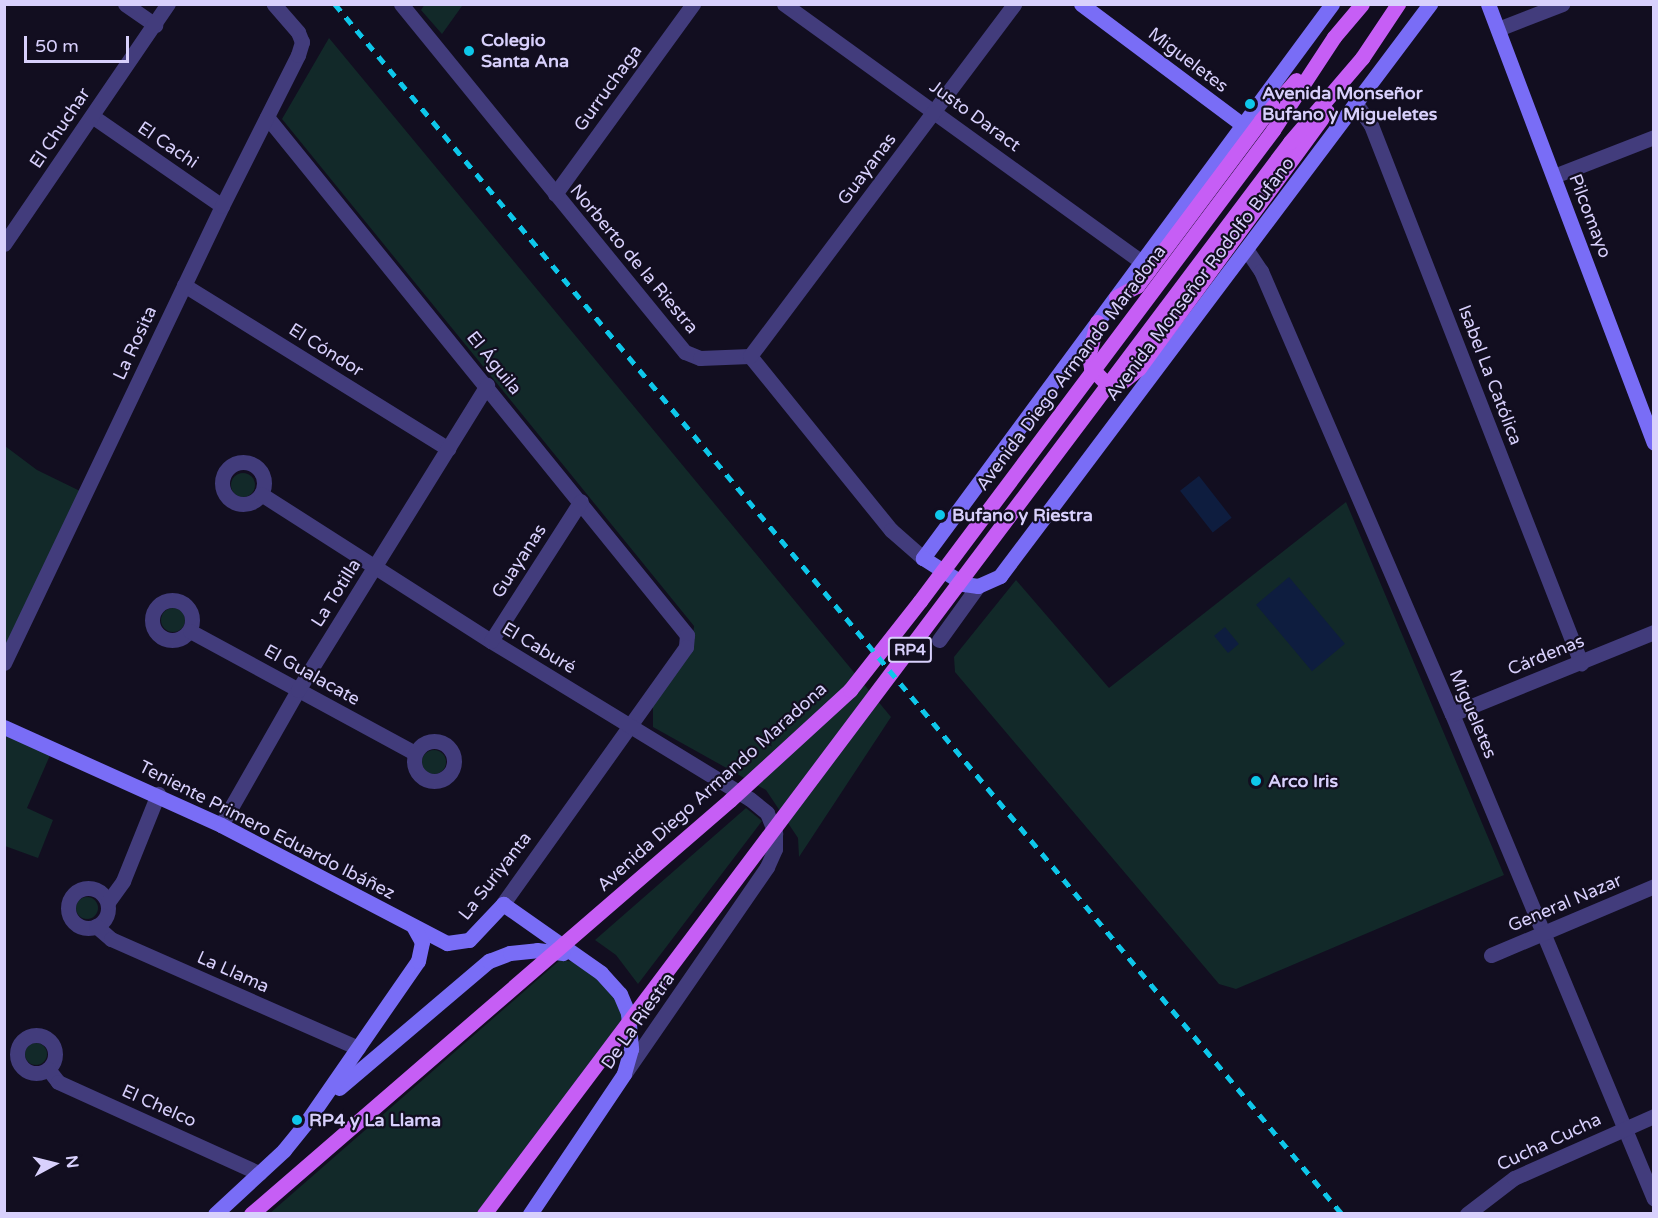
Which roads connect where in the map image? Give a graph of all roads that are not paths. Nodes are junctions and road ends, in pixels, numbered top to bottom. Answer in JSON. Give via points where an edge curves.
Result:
{"nodes":[{"id":1,"x":124,"y":4,"type":"edge"},
{"id":2,"x":168,"y":4,"type":"edge"},
{"id":3,"x":274,"y":4,"type":"edge"},
{"id":4,"x":401,"y":4,"type":"edge"},
{"id":5,"x":693,"y":4,"type":"edge"},
{"id":6,"x":784,"y":4,"type":"edge"},
{"id":7,"x":1014,"y":4,"type":"edge"},
{"id":8,"x":1081,"y":4,"type":"edge"},
{"id":9,"x":1332,"y":4,"type":"edge"},
{"id":10,"x":1355,"y":4,"type":"edge"},
{"id":11,"x":1362,"y":4,"type":"edge"},
{"id":12,"x":1398,"y":4,"type":"edge"},
{"id":13,"x":1407,"y":4,"type":"edge"},
{"id":14,"x":1430,"y":4,"type":"edge"},
{"id":15,"x":1488,"y":4,"type":"edge"},
{"id":16,"x":1562,"y":4,"type":"edge"},
{"id":17,"x":155,"y":25,"type":"junction"},
{"id":18,"x":1498,"y":29,"type":"junction"},
{"id":19,"x":1334,"y":37,"type":"junction"},
{"id":20,"x":1362,"y":58,"type":"junction"},
{"id":21,"x":1358,"y":105,"type":"junction"},
{"id":22,"x":936,"y":111,"type":"junction"},
{"id":23,"x":92,"y":116,"type":"junction"},
{"id":24,"x":267,"y":117,"type":"junction"},
{"id":25,"x":1243,"y":125,"type":"junction"},
{"id":26,"x":1653,"y":137,"type":"edge"},
{"id":27,"x":1554,"y":176,"type":"junction"},
{"id":28,"x":555,"y":194,"type":"junction"},
{"id":29,"x":222,"y":206,"type":"junction"},
{"id":30,"x":4,"y":244,"type":"edge"},
{"id":31,"x":1246,"y":249,"type":"junction"},
{"id":32,"x":1142,"y":262,"type":"junction"},
{"id":33,"x":184,"y":285,"type":"junction"},
{"id":34,"x":1116,"y":297,"type":"junction"},
{"id":35,"x":1097,"y":322,"type":"junction"},
{"id":36,"x":750,"y":356,"type":"junction"},
{"id":37,"x":487,"y":385,"type":"junction"},
{"id":38,"x":1653,"y":443,"type":"edge"},
{"id":39,"x":448,"y":449,"type":"junction"},
{"id":40,"x":261,"y":494,"type":"dead end"},
{"id":41,"x":581,"y":501,"type":"junction"},
{"id":42,"x":923,"y":558,"type":"junction"},
{"id":43,"x":375,"y":568,"type":"junction"},
{"id":44,"x":978,"y":586,"type":"junction"},
{"id":45,"x":190,"y":631,"type":"dead end"},
{"id":46,"x":1653,"y":632,"type":"edge"},
{"id":47,"x":687,"y":635,"type":"joint"},
{"id":48,"x":939,"y":640,"type":"dead end"},
{"id":49,"x":491,"y":641,"type":"junction"},
{"id":50,"x":4,"y":663,"type":"edge"},
{"id":51,"x":1581,"y":663,"type":"junction"},
{"id":52,"x":298,"y":690,"type":"junction"},
{"id":53,"x":1452,"y":714,"type":"junction"},
{"id":54,"x":629,"y":725,"type":"junction"},
{"id":55,"x":4,"y":727,"type":"edge"},
{"id":56,"x":415,"y":753,"type":"dead end"},
{"id":57,"x":158,"y":794,"type":"junction"},
{"id":58,"x":221,"y":825,"type":"junction"},
{"id":59,"x":775,"y":849,"type":"joint"},
{"id":60,"x":1653,"y":886,"type":"edge"},
{"id":61,"x":108,"y":902,"type":"junction"},
{"id":62,"x":503,"y":904,"type":"junction"},
{"id":63,"x":96,"y":926,"type":"junction"},
{"id":64,"x":412,"y":926,"type":"junction"},
{"id":65,"x":1545,"y":933,"type":"junction"},
{"id":66,"x":1491,"y":955,"type":"dead end"},
{"id":67,"x":578,"y":956,"type":"junction"},
{"id":68,"x":358,"y":1048,"type":"junction"},
{"id":69,"x":48,"y":1069,"type":"dead end"},
{"id":70,"x":624,"y":1074,"type":"junction"},
{"id":71,"x":1653,"y":1116,"type":"edge"},
{"id":72,"x":305,"y":1124,"type":"junction"},
{"id":73,"x":1623,"y":1129,"type":"junction"},
{"id":74,"x":259,"y":1173,"type":"junction"},
{"id":75,"x":1653,"y":1199,"type":"edge"},
{"id":76,"x":215,"y":1214,"type":"edge"},
{"id":77,"x":251,"y":1214,"type":"edge"},
{"id":78,"x":484,"y":1214,"type":"edge"},
{"id":79,"x":530,"y":1214,"type":"edge"},
{"id":80,"x":1467,"y":1214,"type":"edge"}],
"edges":[{"from":1,"to":17,"type":"street"},
{"from":2,"to":17,"type":"street","name":"El Chuchar"},
{"from":3,"to":24,"type":"street","name":"La Rosita","via":[[302,42]]},
{"from":4,"to":28,"type":"street","name":"Norberto de la Riestra"},
{"from":5,"to":28,"type":"street","name":"Gurruchaga"},
{"from":6,"to":22,"type":"street","name":"Justo Daract"},
{"from":7,"to":22,"type":"street","name":"Guayanas"},
{"from":8,"to":25,"type":"street","name":"Migueletes"},
{"from":9,"to":25,"type":"street"},
{"from":10,"to":19,"type":"main road"},
{"from":11,"to":19,"type":"main road","name":"Avenida Diego Armando Maradona","number":"RP4"},
{"from":12,"to":20,"type":"main road","number":"RP4"},
{"from":13,"to":20,"type":"main road"},
{"from":14,"to":21,"type":"street","name":"Avenida Monseñor Rodolfo Bufano"},
{"from":15,"to":18,"type":"street","name":"Pilcomayo"},
{"from":16,"to":18,"type":"street"},
{"from":17,"to":23,"type":"street","name":"El Chuchar"},
{"from":18,"to":27,"type":"street","name":"Pilcomayo"},
{"from":19,"to":34,"type":"main road","via":[[1261,120],[1137,286]]},
{"from":19,"to":77,"type":"main road","name":"Avenida Diego Armando Maradona","number":"RP4","via":[[1273,130],[850,690],[730,800]]},
{"from":20,"to":35,"type":"main road","via":[[1301,151],[1138,368],[1122,382],[1105,382],[1091,368],[1089,355]]},
{"from":20,"to":78,"type":"main road","number":"RP4","via":[[1290,142]]},
{"from":21,"to":31,"type":"street","name":"Avenida Monseñor Rodolfo Bufano"},
{"from":21,"to":51,"type":"street","name":"Isabel La Católica","via":[[1371,125]]},
{"from":22,"to":32,"type":"street","name":"Justo Daract"},
{"from":22,"to":36,"type":"street","name":"Guayanas"},
{"from":23,"to":29,"type":"street","name":"El Cachi"},
{"from":23,"to":30,"type":"street","name":"El Chuchar"},
{"from":24,"to":29,"type":"street","name":"La Rosita"},
{"from":24,"to":37,"type":"street","name":"El Águila"},
{"from":25,"to":32,"type":"street"},
{"from":26,"to":27,"type":"street"},
{"from":27,"to":38,"type":"street","name":"Pilcomayo"},
{"from":28,"to":36,"type":"street","name":"Norberto de la Riestra","via":[[685,352],[700,358]]},
{"from":29,"to":33,"type":"street","name":"La Rosita"},
{"from":31,"to":44,"type":"street","name":"Avenida Monseñor Rodolfo Bufano","via":[[1000,576]]},
{"from":31,"to":53,"type":"street","name":"Migueletes","via":[[1261,271]]},
{"from":32,"to":34,"type":"street"},
{"from":33,"to":39,"type":"street","name":"El Cóndor"},
{"from":33,"to":50,"type":"street","name":"La Rosita"},
{"from":34,"to":35,"type":"street"},
{"from":35,"to":42,"type":"street"},
{"from":36,"to":42,"type":"street","via":[[891,530]]},
{"from":37,"to":39,"type":"street","name":"La Totilla"},
{"from":37,"to":41,"type":"street","name":"El Águila"},
{"from":39,"to":43,"type":"street","name":"La Totilla"},
{"from":40,"to":43,"type":"street","name":"El Caburé"},
{"from":41,"to":47,"type":"street","name":"El Águila"},
{"from":41,"to":49,"type":"street","name":"Guayanas"},
{"from":42,"to":44,"type":"street","via":[[964,584]]},
{"from":43,"to":49,"type":"street","name":"El Caburé"},
{"from":43,"to":52,"type":"street","name":"La Totilla"},
{"from":44,"to":48,"type":"street"},
{"from":45,"to":52,"type":"street","name":"El Gualacate"},
{"from":46,"to":51,"type":"street","name":"Cárdenas"},
{"from":47,"to":54,"type":"street","name":"La Suriyanta","via":[[686,647]]},
{"from":49,"to":54,"type":"street","name":"El Caburé"},
{"from":51,"to":53,"type":"street","name":"Cárdenas"},
{"from":52,"to":56,"type":"street","name":"El Gualacate"},
{"from":52,"to":58,"type":"street","name":"La Totilla"},
{"from":53,"to":65,"type":"street","name":"Migueletes"},
{"from":54,"to":59,"type":"street","name":"El Caburé","via":[[758,805],[767,813],[775,833]]},
{"from":54,"to":62,"type":"street","name":"La Suriyanta"},
{"from":55,"to":57,"type":"street","name":"Teniente Primero Eduardo Ibáñez"},
{"from":57,"to":58,"type":"street","name":"Teniente Primero Eduardo Ibáñez"},
{"from":57,"to":61,"type":"street","via":[[123,881]]},
{"from":58,"to":64,"type":"street","name":"Teniente Primero Eduardo Ibáñez"},
{"from":59,"to":70,"type":"street","name":"De La Riestra","via":[[756,884]]},
{"from":60,"to":65,"type":"street","name":"General Nazar"},
{"from":61,"to":63,"type":"street","via":[[106,918]]},
{"from":61,"to":63,"type":"street","via":[[90,887],[75,892],[69,899],[70,917],[75,924]]},
{"from":62,"to":64,"type":"street","name":"La Suriyanta","via":[[469,940],[447,943]]},
{"from":62,"to":67,"type":"street"},
{"from":63,"to":68,"type":"street","name":"La Llama","via":[[111,939]]},
{"from":64,"to":68,"type":"street","via":[[422,942],[418,961]]},
{"from":65,"to":66,"type":"street","name":"General Nazar"},
{"from":65,"to":73,"type":"street","name":"Migueletes"},
{"from":67,"to":70,"type":"street","via":[[614,987],[628,1013],[631,1049]]},
{"from":67,"to":72,"type":"street","via":[[537,950],[510,953],[489,962],[353,1073]]},
{"from":68,"to":72,"type":"street"},
{"from":69,"to":74,"type":"street","name":"El Chelco","via":[[58,1082]]},
{"from":70,"to":79,"type":"street","name":"De La Riestra"},
{"from":71,"to":73,"type":"street","name":"Cucha Cucha"},
{"from":72,"to":74,"type":"street"},
{"from":73,"to":75,"type":"street","name":"Migueletes"},
{"from":73,"to":80,"type":"street","name":"Cucha Cucha","via":[[1514,1178]]},
{"from":74,"to":76,"type":"street"}]}
